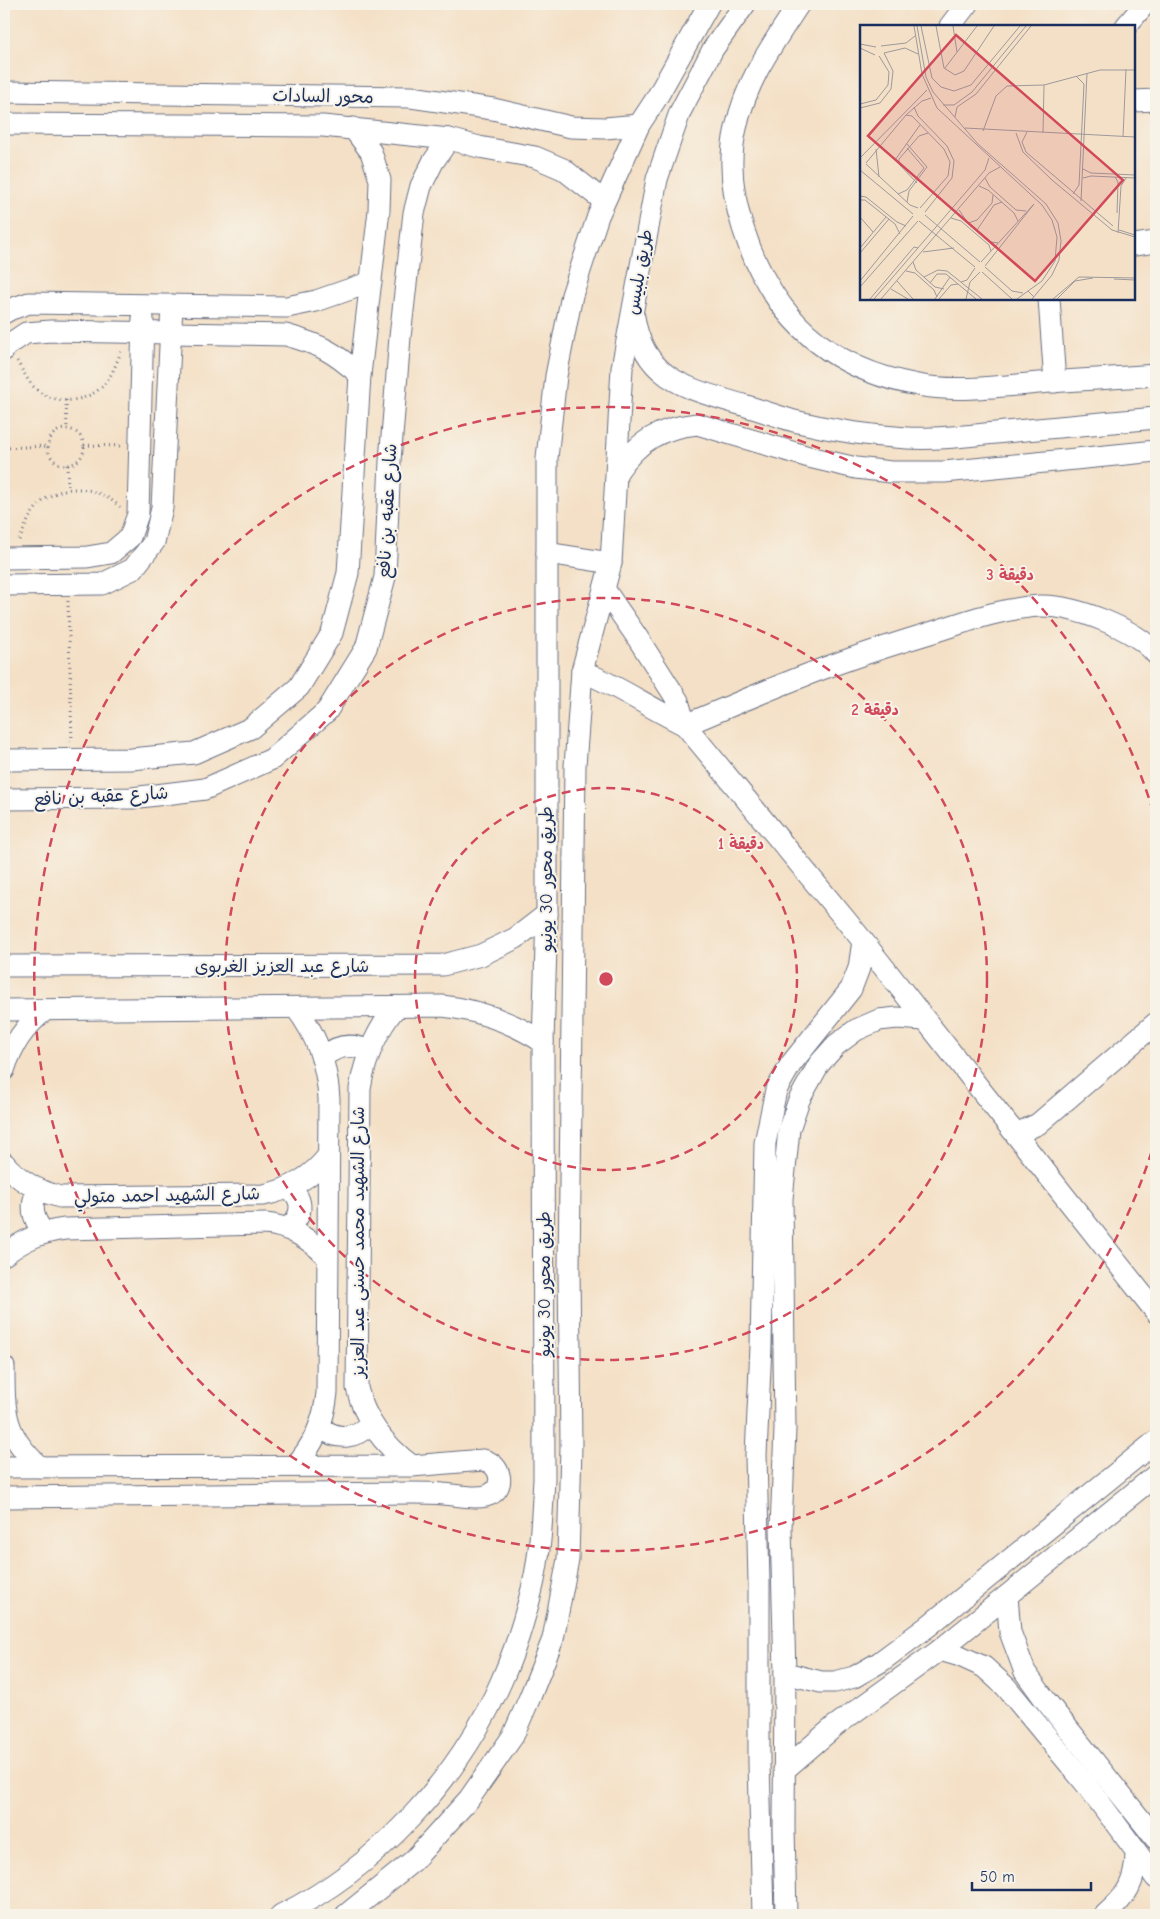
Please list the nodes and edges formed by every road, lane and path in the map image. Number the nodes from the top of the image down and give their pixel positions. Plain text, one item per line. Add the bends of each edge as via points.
1 (709, 4) edge
2 (745, 4) edge
3 (799, 4) edge
4 (968, 4) edge
5 (1145, 4) edge
6 (951, 25) edge
7 (1127, 25) edge
8 (4, 92) edge
9 (325, 96) junction
10 (656, 99) junction
11 (1156, 100) edge
12 (1135, 101) edge
13 (680, 112) junction
14 (4, 124) edge
15 (639, 125) junction
16 (323, 126) junction
17 (353, 128) junction
18 (450, 139) junction
19 (604, 201) junction
20 (1156, 242) edge
21 (1135, 244) edge
22 (371, 282) junction
23 (1049, 300) edge
24 (143, 305) junction
25 (172, 305) junction
26 (632, 310) junction
27 (4, 313) edge
28 (136, 332) junction
29 (170, 333) junction
30 (6, 348) edge
31 (360, 375) junction
32 (1156, 375) edge
33 (1055, 382) junction
34 (66, 400) junction
35 (1156, 418) edge
36 (67, 429) junction
37 (84, 445) junction
38 (48, 446) junction
39 (140, 446) junction
40 (4, 448) edge
41 (1156, 451) edge
42 (67, 465) junction
43 (617, 472) junction
44 (68, 489) junction
45 (135, 523) junction
46 (547, 553) junction
47 (6, 558) edge
48 (611, 564) junction
49 (67, 584) junction
50 (4, 585) edge
51 (604, 589) junction
52 (1156, 654) edge
53 (582, 671) junction
54 (685, 725) junction
55 (4, 760) edge
56 (73, 760) junction
57 (4, 799) edge
58 (547, 914) junction
59 (863, 941) junction
60 (4, 966) edge
61 (396, 1007) junction
62 (296, 1008) junction
63 (4, 1010) edge
64 (44, 1011) junction
65 (925, 1020) junction
66 (1156, 1023) edge
67 (543, 1042) junction
68 (369, 1051) junction
69 (323, 1057) junction
70 (5, 1060) edge
71 (1016, 1134) junction
72 (328, 1156) junction
73 (4, 1163) edge
74 (288, 1188) junction
75 (38, 1190) junction
76 (287, 1228) junction
77 (44, 1232) junction
78 (4, 1255) edge
79 (327, 1256) junction
80 (1156, 1312) edge
81 (4, 1367) edge
82 (371, 1423) junction
83 (320, 1427) junction
84 (8, 1437) edge
85 (1156, 1441) edge
86 (295, 1466) junction
87 (412, 1466) junction
88 (4, 1467) edge
89 (40, 1467) junction
90 (1156, 1475) edge
91 (4, 1497) edge
92 (782, 1582) junction
93 (759, 1583) junction
94 (1007, 1596) junction
95 (940, 1650) junction
96 (785, 1673) junction
97 (784, 1770) junction
98 (1156, 1839) edge
99 (1136, 1852) junction
100 (1156, 1878) edge
101 (762, 1890) junction
102 (786, 1890) junction
103 (281, 1915) edge
104 (346, 1915) edge
105 (763, 1915) edge
106 (786, 1915) edge
107 (1105, 1915) edge

1 - 10 street
2 - 13 street, طريق بلبيس via 712,49
3 - 33 street via 758,67 746,92 736,130 732,168 736,207 764,281 786,313 814,340 846,362 882,378 921,386 973,388
4 - 6 street
5 - 7 street
8 - 9 street, محور السادات
9 - 15 street, محور السادات via 411,97 493,109 571,127
9 - 16 street
10 - 13 street
10 - 15 street
11 - 12 street
13 - 26 street, طريق بلبيس via 657,179
14 - 16 street, محور السادات
15 - 19 street
16 - 17 street, محور السادات
17 - 18 street, محور السادات
17 - 22 street, شارع عقبه بن نافع via 372,152 380,180
18 - 19 street, محور السادات via 535,157 563,169
18 - 57 street, شارع عقبه بن نافع via 421,186 414,213 390,461 385,577 366,648 327,710 272,759 205,789 132,798
19 - 46 street via 572,295 556,376 547,458
20 - 21 street
22 - 25 street via 316,301 287,307
22 - 31 street, شارع عقبه بن نافع
23 - 33 street
24 - 25 street
24 - 27 street via 29,303
24 - 28 street
25 - 29 street
26 - 35 street via 644,349 672,380 691,389 834,430 935,438
26 - 43 street, طريق بلبيس via 622,368
28 - 29 street
28 - 30 street via 26,333
28 - 34 path via 108,380 99,389 78,399
28 - 39 street
29 - 31 street via 286,335 314,343 339,356
29 - 49 street via 162,508 154,542 133,569 102,584
30 - 34 path via 31,383 47,395
31 - 56 street, شارع عقبه بن نافع via 348,573 332,633 299,687 251,728 194,753
32 - 33 street
34 - 36 path
36 - 37 path via 76,432
36 - 38 path via 54,434
37 - 39 path
37 - 42 path via 78,461
38 - 40 path
38 - 42 path via 51,458
39 - 45 street
41 - 43 street via 944,472 890,472 809,458 697,424 673,428 651,437 626,458
42 - 44 path
43 - 48 street, طريق بلبيس
44 - 45 path via 101,493
44 - 47 path via 42,502 32,513
45 - 47 street via 130,537 112,553 87,557
46 - 48 street
46 - 58 street, طريق محور 30 يونيو
48 - 51 street, طريق محور 30 يونيو
49 - 50 street
49 - 56 path
51 - 53 street, طريق محور 30 يونيو
51 - 54 street via 678,701
52 - 54 street via 1122,628 1084,613 1041,606 988,614 821,669
53 - 54 street via 607,681
53 - 104 street, طريق محور 30 يونيو via 574,766 569,1268 571,1446 568,1559 563,1590 553,1639 513,1736 469,1798 413,1861
54 - 59 street
55 - 56 street, شارع عقبه بن نافع
58 - 60 street, شارع عبد العزيز الغربوى via 516,938 498,947 443,965
58 - 67 street, طريق محور 30 يونيو
59 - 65 street
59 - 93 street via 859,968 851,988 791,1064 776,1090 765,1143 756,1455
61 - 62 street
61 - 67 street via 442,1006 473,1011 502,1020
61 - 68 street, شارع الشهيد محمد حسنى عبد العزيز
62 - 64 street
62 - 69 street, شارع الشهيد محمد حسنى عبد العزيز via 312,1031
63 - 64 street
64 - 70 street via 23,1031
65 - 71 street
65 - 92 street via 879,1020 856,1030 836,1045 819,1064 799,1100 789,1128 782,1199 785,1428
66 - 71 street via 1038,1124
67 - 103 street, طريق محور 30 يونيو via 544,1479 536,1566 519,1634 501,1683 477,1729 415,1814 336,1882
68 - 69 street via 345,1046
68 - 82 street, شارع الشهيد محمد حسنى عبد العزيز via 359,1102 357,1388
69 - 72 street, شارع الشهيد محمد حسنى عبد العزيز via 328,1085
71 - 80 street
72 - 74 street, شارع الشهيد احمد متولي via 310,1175
72 - 79 street, شارع الشهيد محمد حسنى عبد العزيز
73 - 75 street, شارع الشهيد احمد متولي via 16,1176
74 - 75 street, شارع الشهيد احمد متولي via 263,1195 82,1197
74 - 76 street via 301,1204 298,1218
75 - 77 street via 34,1196 33,1212
76 - 77 street, شارع الشهيد احمد متولي via 264,1224
76 - 79 street, شارع الشهيد احمد متولي via 309,1240
77 - 78 street, شارع الشهيد احمد متولي
79 - 83 street, شارع الشهيد محمد حسنى عبد العزيز via 327,1393
81 - 84 street
82 - 83 street via 350,1436 334,1435
82 - 87 street, شارع الشهيد محمد حسنى عبد العزيز via 390,1448
83 - 86 street, شارع الشهيد محمد حسنى عبد العزيز
84 - 89 street
85 - 96 street via 880,1662 854,1677 835,1682
86 - 87 street
86 - 89 street
87 - 91 street via 482,1460 497,1468 500,1479 491,1494 477,1496 412,1492
88 - 89 street
90 - 94 street
92 - 93 street
92 - 96 street
93 - 101 street
94 - 95 street
94 - 98 street via 1010,1632 1025,1672
95 - 97 street via 836,1726
95 - 99 street via 984,1667 1006,1687 1086,1784
96 - 97 street
97 - 102 street
99 - 100 street
99 - 107 street via 1136,1870 1131,1885 1118,1904
101 - 102 street
101 - 105 street
102 - 106 street

